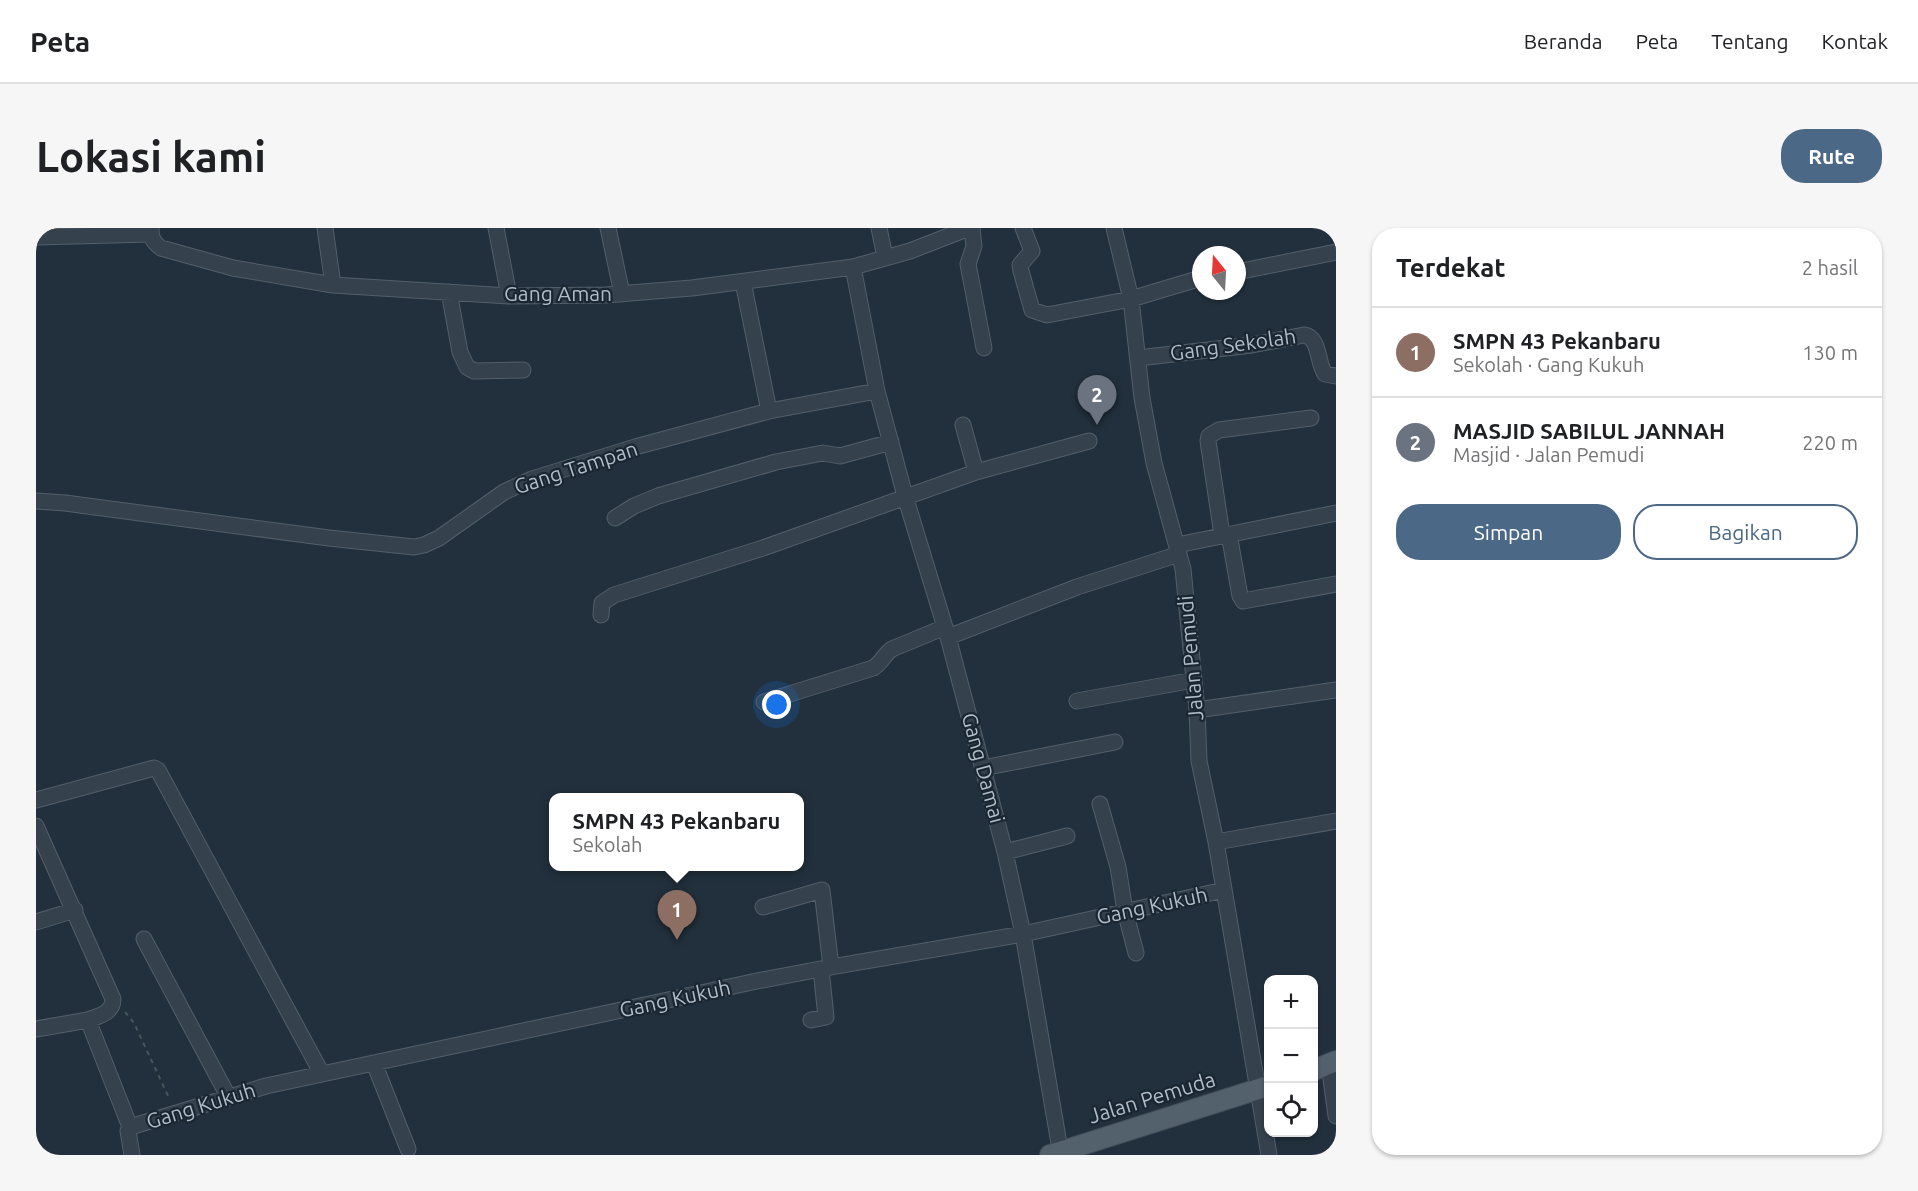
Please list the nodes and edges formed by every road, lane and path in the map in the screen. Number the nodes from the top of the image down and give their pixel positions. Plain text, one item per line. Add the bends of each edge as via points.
1 (325, 228) edge
2 (496, 228) edge
3 (608, 228) edge
4 (879, 228) edge
5 (971, 228) edge
6 (1023, 228) edge
7 (1114, 228) edge
8 (151, 231) edge
9 (36, 237) edge
10 (1336, 252) edge
11 (885, 257) junction
12 (853, 267) junction
13 (1246, 270) edge
14 (1192, 281) edge
15 (743, 282) junction
16 (333, 285) junction
17 (449, 292) junction
18 (622, 294) junction
19 (509, 296) junction
20 (1131, 299) junction
21 (984, 348) dead end
22 (1138, 358) junction
23 (523, 370) dead end
24 (1336, 376) edge
25 (877, 390) junction
26 (769, 411) junction
27 (1311, 418) dead end
28 (963, 425) dead end
29 (1089, 441) dead end
30 (891, 442) junction
31 (976, 472) junction
32 (905, 496) junction
33 (36, 501) edge
34 (1336, 513) edge
35 (615, 519) dead end
36 (1225, 535) junction
37 (362, 542) junction
38 (1178, 549) junction
39 (384, 554) dead end
40 (1336, 584) edge
41 (601, 615) dead end
42 (946, 632) junction
43 (1194, 680) junction
44 (1336, 690) edge
45 (1077, 701) dead end
46 (764, 702) dead end
47 (1197, 710) junction
48 (1115, 742) dead end
49 (983, 768) junction
50 (36, 800) edge
51 (1100, 804) dead end
52 (1336, 821) edge
53 (36, 826) edge
54 (1067, 836) dead end
55 (1216, 842) junction
56 (1005, 852) junction
57 (1224, 890) junction
58 (763, 908) dead end
59 (75, 910) junction
60 (1125, 911) junction
61 (36, 922) edge
62 (1023, 934) junction
63 (144, 939) dead end
64 (1136, 953) dead end
65 (826, 968) junction
66 (112, 1007) junction
67 (88, 1020) junction
68 (811, 1020) dead end
69 (36, 1029) edge
70 (375, 1063) junction
71 (1326, 1065) edge
72 (322, 1074) junction
73 (1263, 1088) edge
74 (228, 1096) junction
75 (175, 1113) junction
76 (1336, 1116) edge
77 (130, 1127) junction
78 (408, 1149) dead end
79 (1057, 1154) edge
80 (132, 1155) edge
81 (1269, 1155) edge

1 - 16 street
2 - 19 street
3 - 18 street
4 - 11 street
5 - 11 street, Gang Aman
5 - 21 street via 974,246 968,264
6 - 20 street via 1032,251 1020,265 1032,310 1047,315
7 - 20 street, Jalan Pemudi
8 - 9 street
8 - 16 street, Gang Aman via 154,243 161,248 233,268
10 - 13 street
11 - 12 street, Gang Aman
12 - 15 street, Gang Aman
12 - 25 street, Gang Damai
14 - 20 street
15 - 18 street, Gang Aman
15 - 26 street
16 - 17 street, Gang Aman
17 - 19 street, Gang Aman
17 - 23 street via 460,352 467,367 474,371
18 - 19 street, Gang Aman
20 - 22 street, Jalan Pemudi
22 - 24 street, Gang Sekolah via 1304,335 1314,341 1325,375
22 - 38 street, Jalan Pemudi via 1154,463
25 - 26 street, Gang Tampan
25 - 30 street, Gang Damai
26 - 37 street, Gang Tampan via 532,479 504,492 424,545
27 - 36 street via 1219,430 1209,436
28 - 31 street
29 - 31 street
30 - 32 street, Gang Damai
30 - 35 street via 840,456 822,453 776,462 658,496
31 - 32 street
32 - 41 street via 763,548 614,595 602,603
32 - 42 street, Gang Damai
33 - 37 street, Gang Tampan
34 - 36 street
36 - 38 street
36 - 40 street via 1243,601
37 - 39 street via 366,552
38 - 42 street
38 - 43 street, Jalan Pemudi
42 - 46 street via 892,649 873,668
42 - 49 street, Gang Damai
43 - 45 street
43 - 47 street, Jalan Pemudi
44 - 47 street
47 - 55 street, Jalan Pemudi via 1199,761
48 - 49 street
49 - 56 street, Gang Damai
50 - 72 street via 158,770
51 - 60 street via 1118,867
52 - 55 street
53 - 59 street
54 - 56 street
55 - 57 street, Jalan Pemudi
56 - 62 street, Gang Damai
57 - 60 street, Gang Kukuh
57 - 73 street, Jalan Pemudi
58 - 65 street via 822,890
59 - 61 street
59 - 66 street via 113,999
60 - 62 street, Gang Kukuh
60 - 64 street
62 - 65 street, Gang Kukuh
62 - 79 street, Gang Damai
63 - 74 street
65 - 68 street via 826,1017
65 - 70 street, Gang Kukuh
66 - 67 street
66 - 75 path via 121,1008 134,1023
67 - 69 street
67 - 77 street
70 - 72 street, Gang Kukuh
70 - 78 street
71 - 76 street
72 - 74 street, Gang Kukuh
73 - 79 main road, Jalan Pemuda
73 - 81 street, Jalan Pemudi
74 - 75 street, Gang Kukuh
75 - 77 street, Gang Kukuh
77 - 80 street

